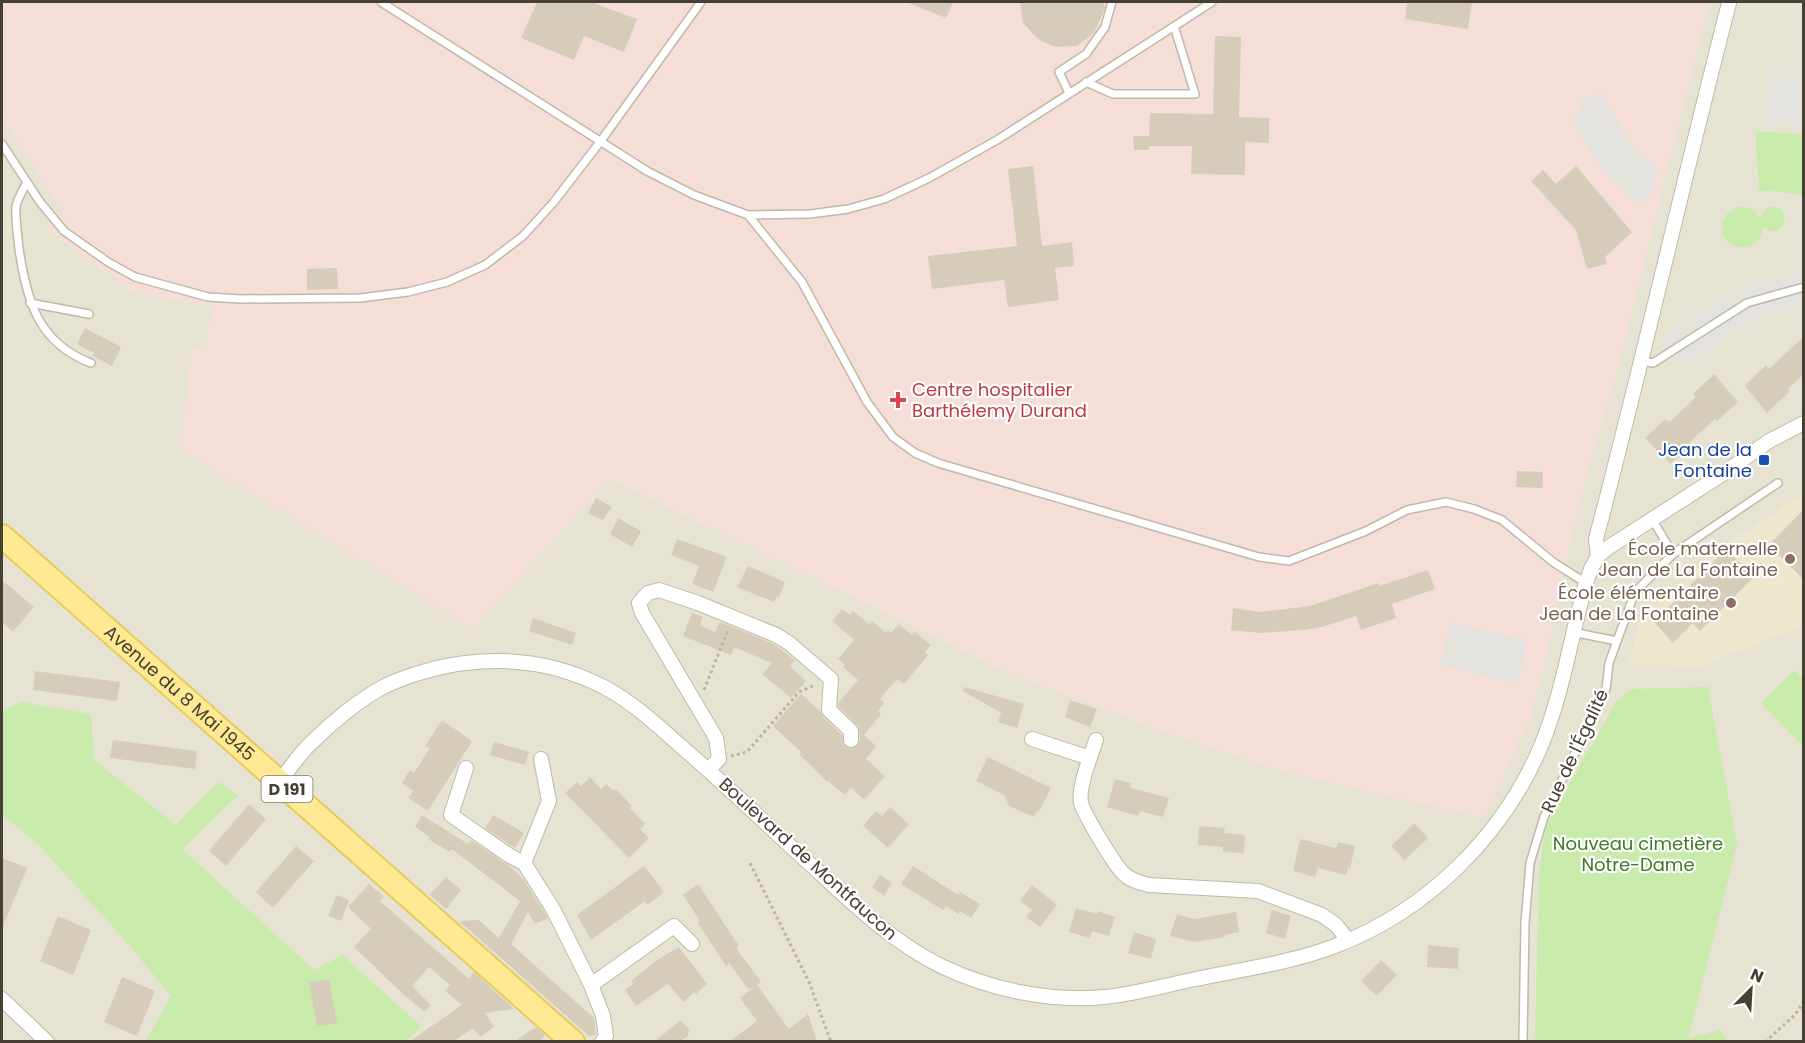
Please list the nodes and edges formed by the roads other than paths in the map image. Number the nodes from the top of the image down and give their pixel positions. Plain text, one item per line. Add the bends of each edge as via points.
1 (381, 2) edge
2 (701, 2) edge
3 (1112, 2) edge
4 (1212, 2) edge
5 (1729, 3) dead end
6 (1174, 26) junction
7 (1086, 81) junction
8 (1069, 93) junction
9 (600, 142) junction
10 (2, 144) edge
11 (27, 182) junction
12 (748, 215) junction
13 (1803, 287) edge
14 (30, 303) junction
15 (89, 314) dead end
16 (1642, 361) junction
17 (91, 363) dead end
18 (1803, 423) edge
19 (1778, 483) dead end
20 (1652, 518) junction
21 (2, 536) edge
22 (1673, 554) junction
23 (1598, 556) junction
24 (1586, 583) junction
25 (1572, 632) junction
26 (1617, 641) junction
27 (1032, 739) dead end
28 (851, 740) dead end
29 (1096, 740) dead end
30 (1090, 758) junction
31 (541, 759) dead end
32 (466, 768) dead end
33 (708, 770) junction
34 (279, 782) junction
35 (524, 863) junction
36 (1347, 940) junction
37 (692, 944) dead end
38 (591, 985) junction
39 (2, 999) edge
40 (47, 1041) edge
41 (573, 1041) edge
42 (602, 1041) edge
43 (1523, 1041) edge

1 - 9 lane
2 - 9 lane
3 - 8 lane via 1105,27 1086,54 1059,72
4 - 6 lane
5 - 16 street
6 - 7 lane
6 - 7 lane via 1195,94 1113,94
7 - 8 lane
8 - 12 lane via 997,140 884,199 810,214
9 - 11 lane via 524,236 485,265 437,285 360,298 208,297 135,277 64,231
9 - 12 lane via 694,195
10 - 11 lane
11 - 14 lane via 16,207
12 - 24 lane via 802,282 867,402 893,436 915,453 1260,557 1289,561 1366,531 1407,510 1446,502 1502,520
13 - 16 lane via 1748,303 1653,363
14 - 15 lane
14 - 17 lane via 51,337 74,356
16 - 23 street via 1596,539
18 - 20 street
19 - 22 lane, Rue de l'Égalité
20 - 22 lane
20 - 23 street
21 - 34 main road, Avenue du 8 Mai 1945 / D 191
22 - 26 lane, Rue de l'Égalité via 1635,592
23 - 24 street, Boulevard de Montfaucon
24 - 25 street, Boulevard de Montfaucon
25 - 26 lane
25 - 36 street, Boulevard de Montfaucon via 1541,746 1498,823 1428,894 1390,921
26 - 43 lane, Rue de l'Égalité via 1606,689 1544,817 1530,863
27 - 30 street
28 - 33 street via 851,731 829,710 831,679 789,644 698,603 659,590 648,593 639,603 642,613 716,738 719,759
29 - 30 street
30 - 36 street via 1081,802 1123,874 1149,885 1258,891 1322,915
31 - 35 street via 549,801
32 - 35 street via 451,815
33 - 34 street, Boulevard de Montfaucon via 640,710 603,687 564,671 526,662 486,660 452,664 385,686 309,744
33 - 36 street, Boulevard de Montfaucon via 873,923 942,966 980,982 1024,993 1105,997 1296,957
34 - 41 main road, Avenue du 8 Mai 1945 / D 191
35 - 38 street via 553,909
37 - 38 street via 674,926
38 - 42 street via 603,1016 606,1036
39 - 40 street

